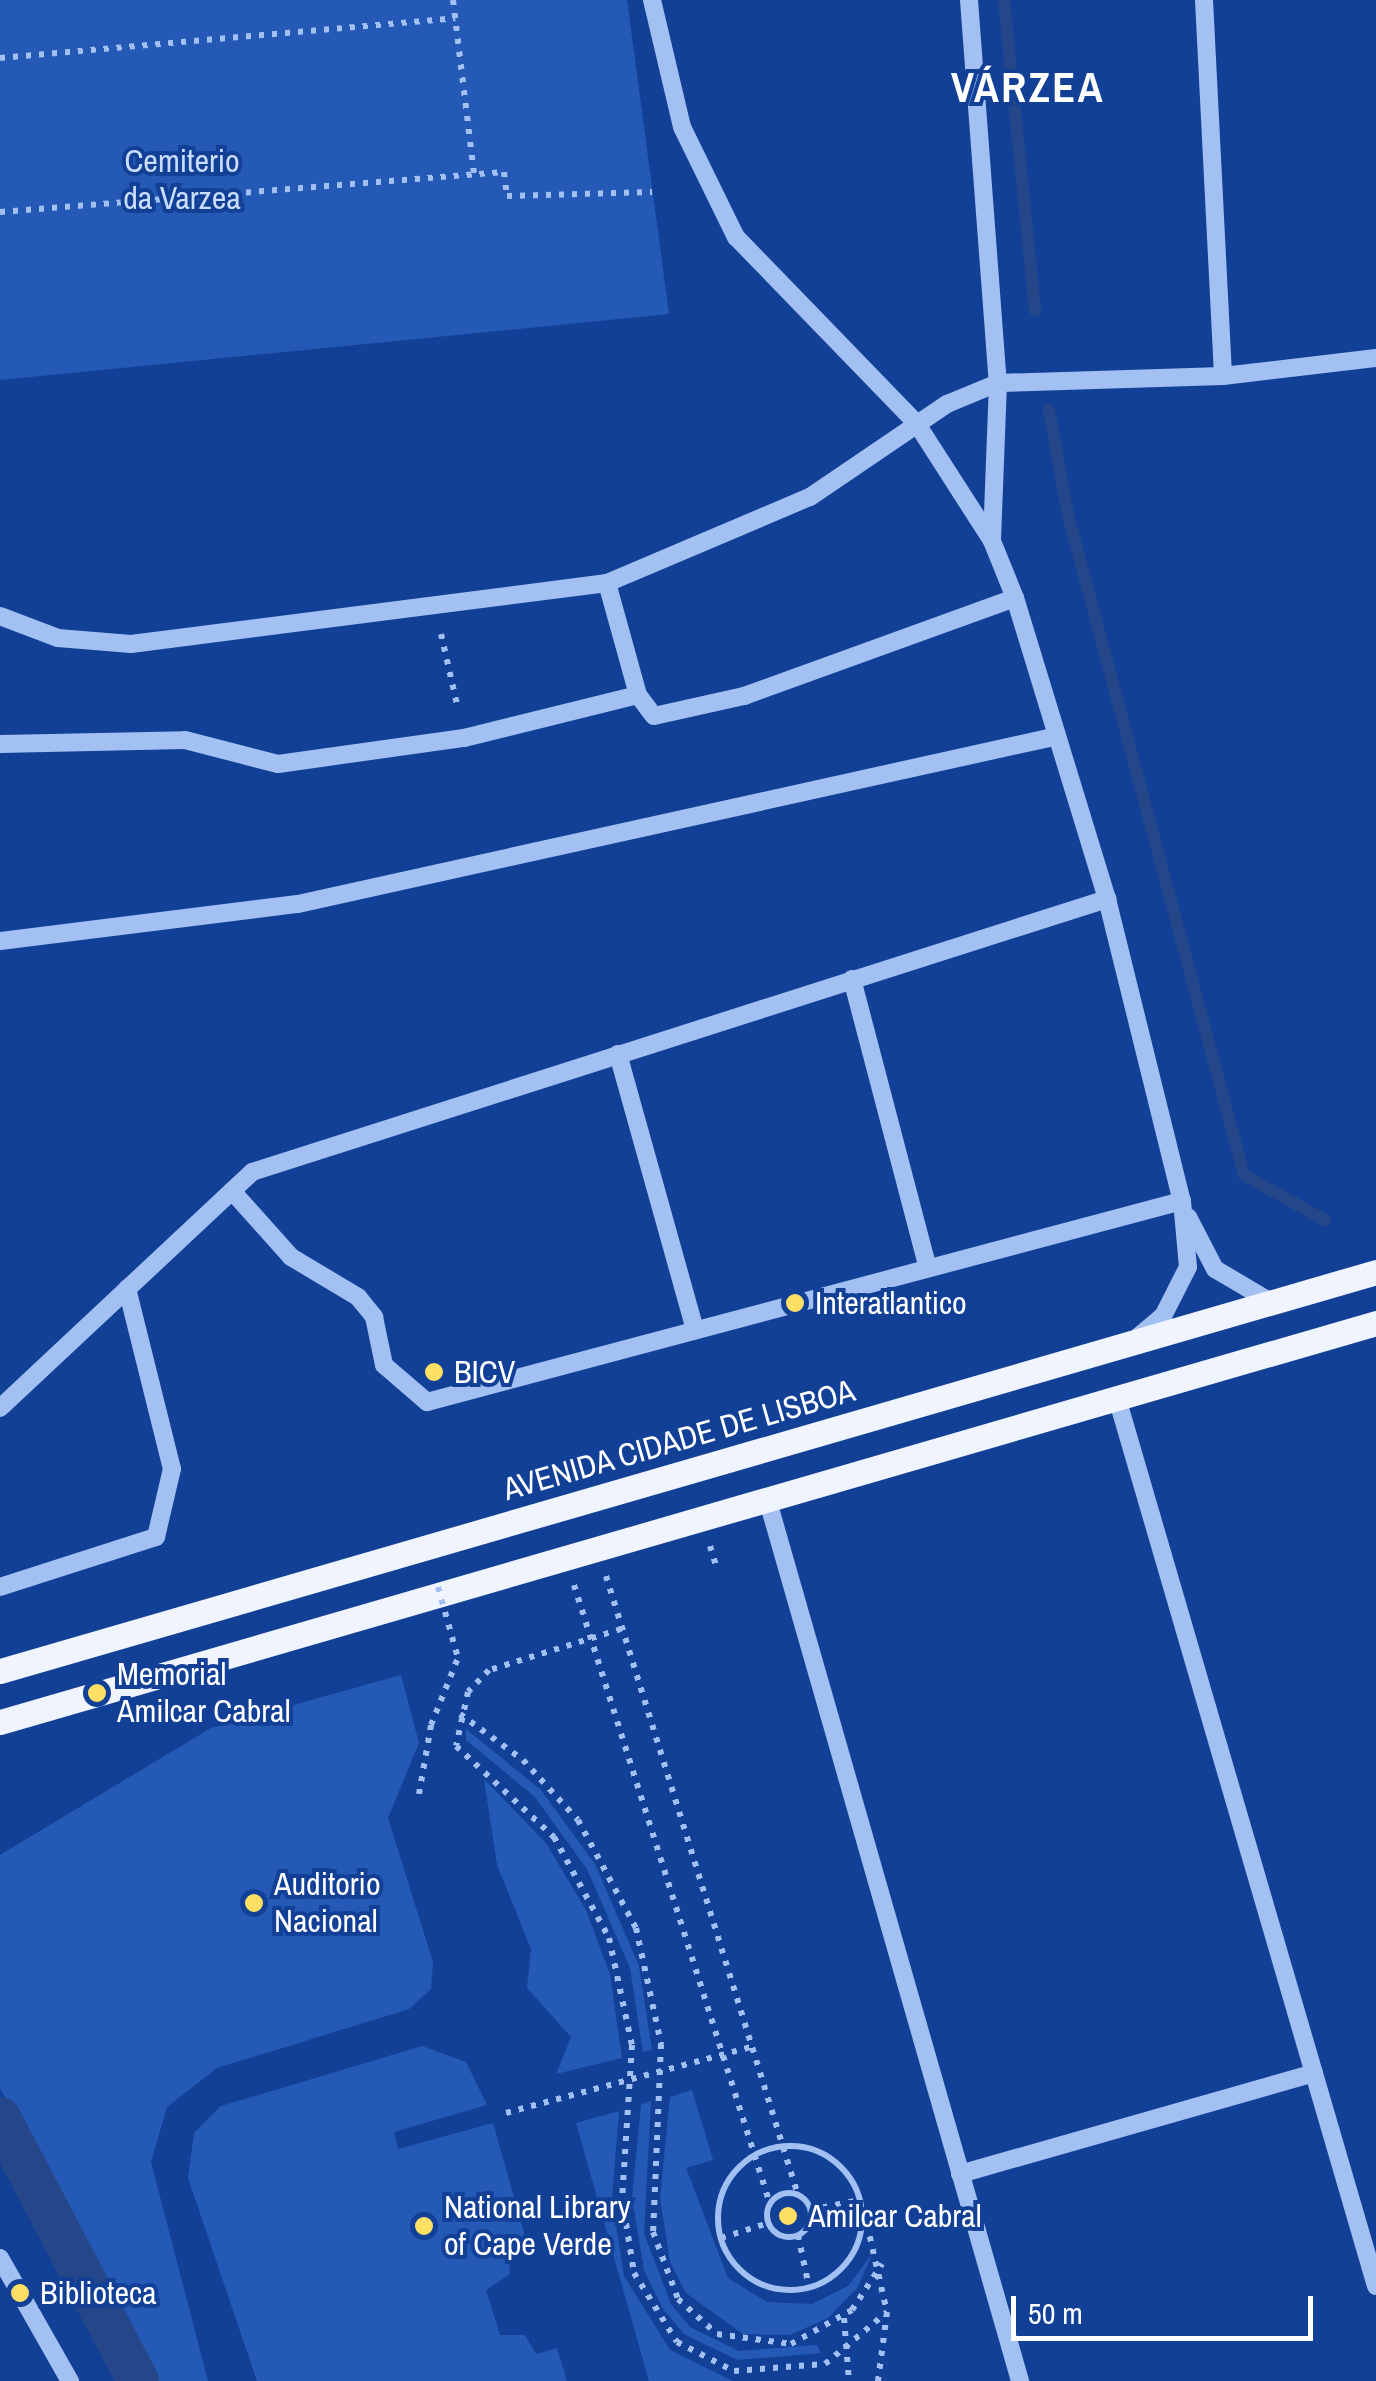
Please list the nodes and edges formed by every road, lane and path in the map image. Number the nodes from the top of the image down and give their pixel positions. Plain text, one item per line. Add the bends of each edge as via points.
1 (453, 0) edge
2 (652, 0) edge
3 (969, 0) edge
4 (1204, 0) edge
5 (455, 18) junction
6 (0, 58) edge
7 (474, 174) junction
8 (652, 192) dead end
9 (0, 212) edge
10 (1376, 358) edge
11 (1223, 376) junction
12 (998, 383) junction
13 (917, 424) junction
14 (992, 541) junction
15 (608, 583) junction
16 (1015, 598) junction
17 (435, 608) junction
18 (0, 616) edge
19 (638, 694) junction
20 (1052, 736) junction
21 (464, 738) junction
22 (0, 744) edge
23 (1107, 898) junction
24 (0, 940) edge
25 (852, 980) junction
26 (618, 1054) junction
27 (232, 1190) junction
28 (1182, 1202) junction
29 (928, 1268) junction
30 (1376, 1272) edge
31 (127, 1289) junction
32 (1270, 1302) junction
33 (1376, 1323) edge
34 (696, 1330) junction
35 (1125, 1345) junction
36 (1117, 1398) junction
37 (0, 1408) edge
38 (767, 1498) junction
39 (598, 1548) junction
40 (565, 1558) junction
41 (0, 1587) edge
42 (438, 1587) dead end
43 (622, 1629) junction
44 (591, 1637) junction
45 (0, 1671) edge
46 (460, 1714) junction
47 (0, 1722) edge
48 (419, 1794) dead end
49 (754, 2046) junction
50 (723, 2055) junction
51 (661, 2072) junction
52 (1314, 2074) junction
53 (632, 2080) junction
54 (506, 2113) dead end
55 (786, 2146) junction
56 (755, 2155) junction
57 (960, 2174) junction
58 (798, 2195) junction
59 (859, 2197) junction
60 (770, 2204) junction
61 (810, 2210) junction
62 (768, 2223) junction
63 (798, 2236) junction
64 (720, 2238) junction
65 (0, 2258) edge
66 (882, 2264) junction
67 (1376, 2286) edge
68 (809, 2287) junction
69 (887, 2312) junction
70 (844, 2317) junction
71 (851, 2350) junction
72 (70, 2381) edge
73 (849, 2381) edge
74 (878, 2381) edge
75 (1020, 2381) edge

1 - 5 path
2 - 13 street via 682,127 736,237
3 - 12 street
4 - 11 street
5 - 6 path
5 - 7 path
7 - 8 path via 504,172 507,196
7 - 9 path
10 - 11 street
11 - 12 street
12 - 13 street
12 - 14 street
13 - 14 street
13 - 15 street via 810,498
14 - 16 street
15 - 17 street
15 - 19 street
16 - 19 street via 744,696 654,716
16 - 20 street
17 - 18 street via 130,644 58,638
17 - 21 path
19 - 21 street
20 - 23 street
20 - 24 street via 316,900
21 - 22 street via 278,764 185,740
23 - 25 street
23 - 28 street
25 - 26 street
25 - 29 street
26 - 27 street via 280,1160
26 - 34 street
27 - 31 street
27 - 34 street via 292,1257 358,1297 374,1317 384,1366 427,1402
28 - 29 street
28 - 32 street via 1215,1269
28 - 35 street via 1181,1286 1163,1316
29 - 34 street
30 - 32 main road, AVENIDA CIDADE DE LISBOA
31 - 37 street
31 - 41 street via 172,1469 156,1538
32 - 35 main road, AVENIDA CIDADE DE LISBOA
33 - 36 main road
35 - 45 main road, AVENIDA CIDADE DE LISBOA
36 - 38 main road
36 - 52 street
38 - 39 main road
38 - 57 street
39 - 40 main road
39 - 43 path
40 - 44 path
40 - 47 main road
42 - 48 path, bridge via 458,1658 431,1725
43 - 44 path
43 - 49 path
44 - 46 path via 489,1670
44 - 50 path
46 - 51 path via 547,1784 603,1859 647,1964
46 - 53 path via 456,1746 526,1804 595,1905 628,2005
49 - 50 path
49 - 55 path
50 - 51 path
50 - 56 path
51 - 53 path
51 - 70 path via 653,2232 678,2298 717,2334 766,2346 813,2337
52 - 57 street
52 - 67 street
53 - 54 path
53 - 71 path via 625,2236 654,2315 676,2342 734,2371 797,2373
55 - 56 path
55 - 58 path
55 - 59 path via 836,2162
56 - 60 path
56 - 64 path via 720,2197
57 - 75 street
58 - 60 path
58 - 61 path
59 - 61 path
59 - 66 path
59 - 68 path via 850,2257
60 - 62 path
61 - 63 path
62 - 63 path
62 - 64 path
63 - 68 path
64 - 68 path via 760,2284
65 - 72 street
66 - 69 path
66 - 70 path
69 - 71 path
69 - 74 path
70 - 71 path
71 - 73 path

